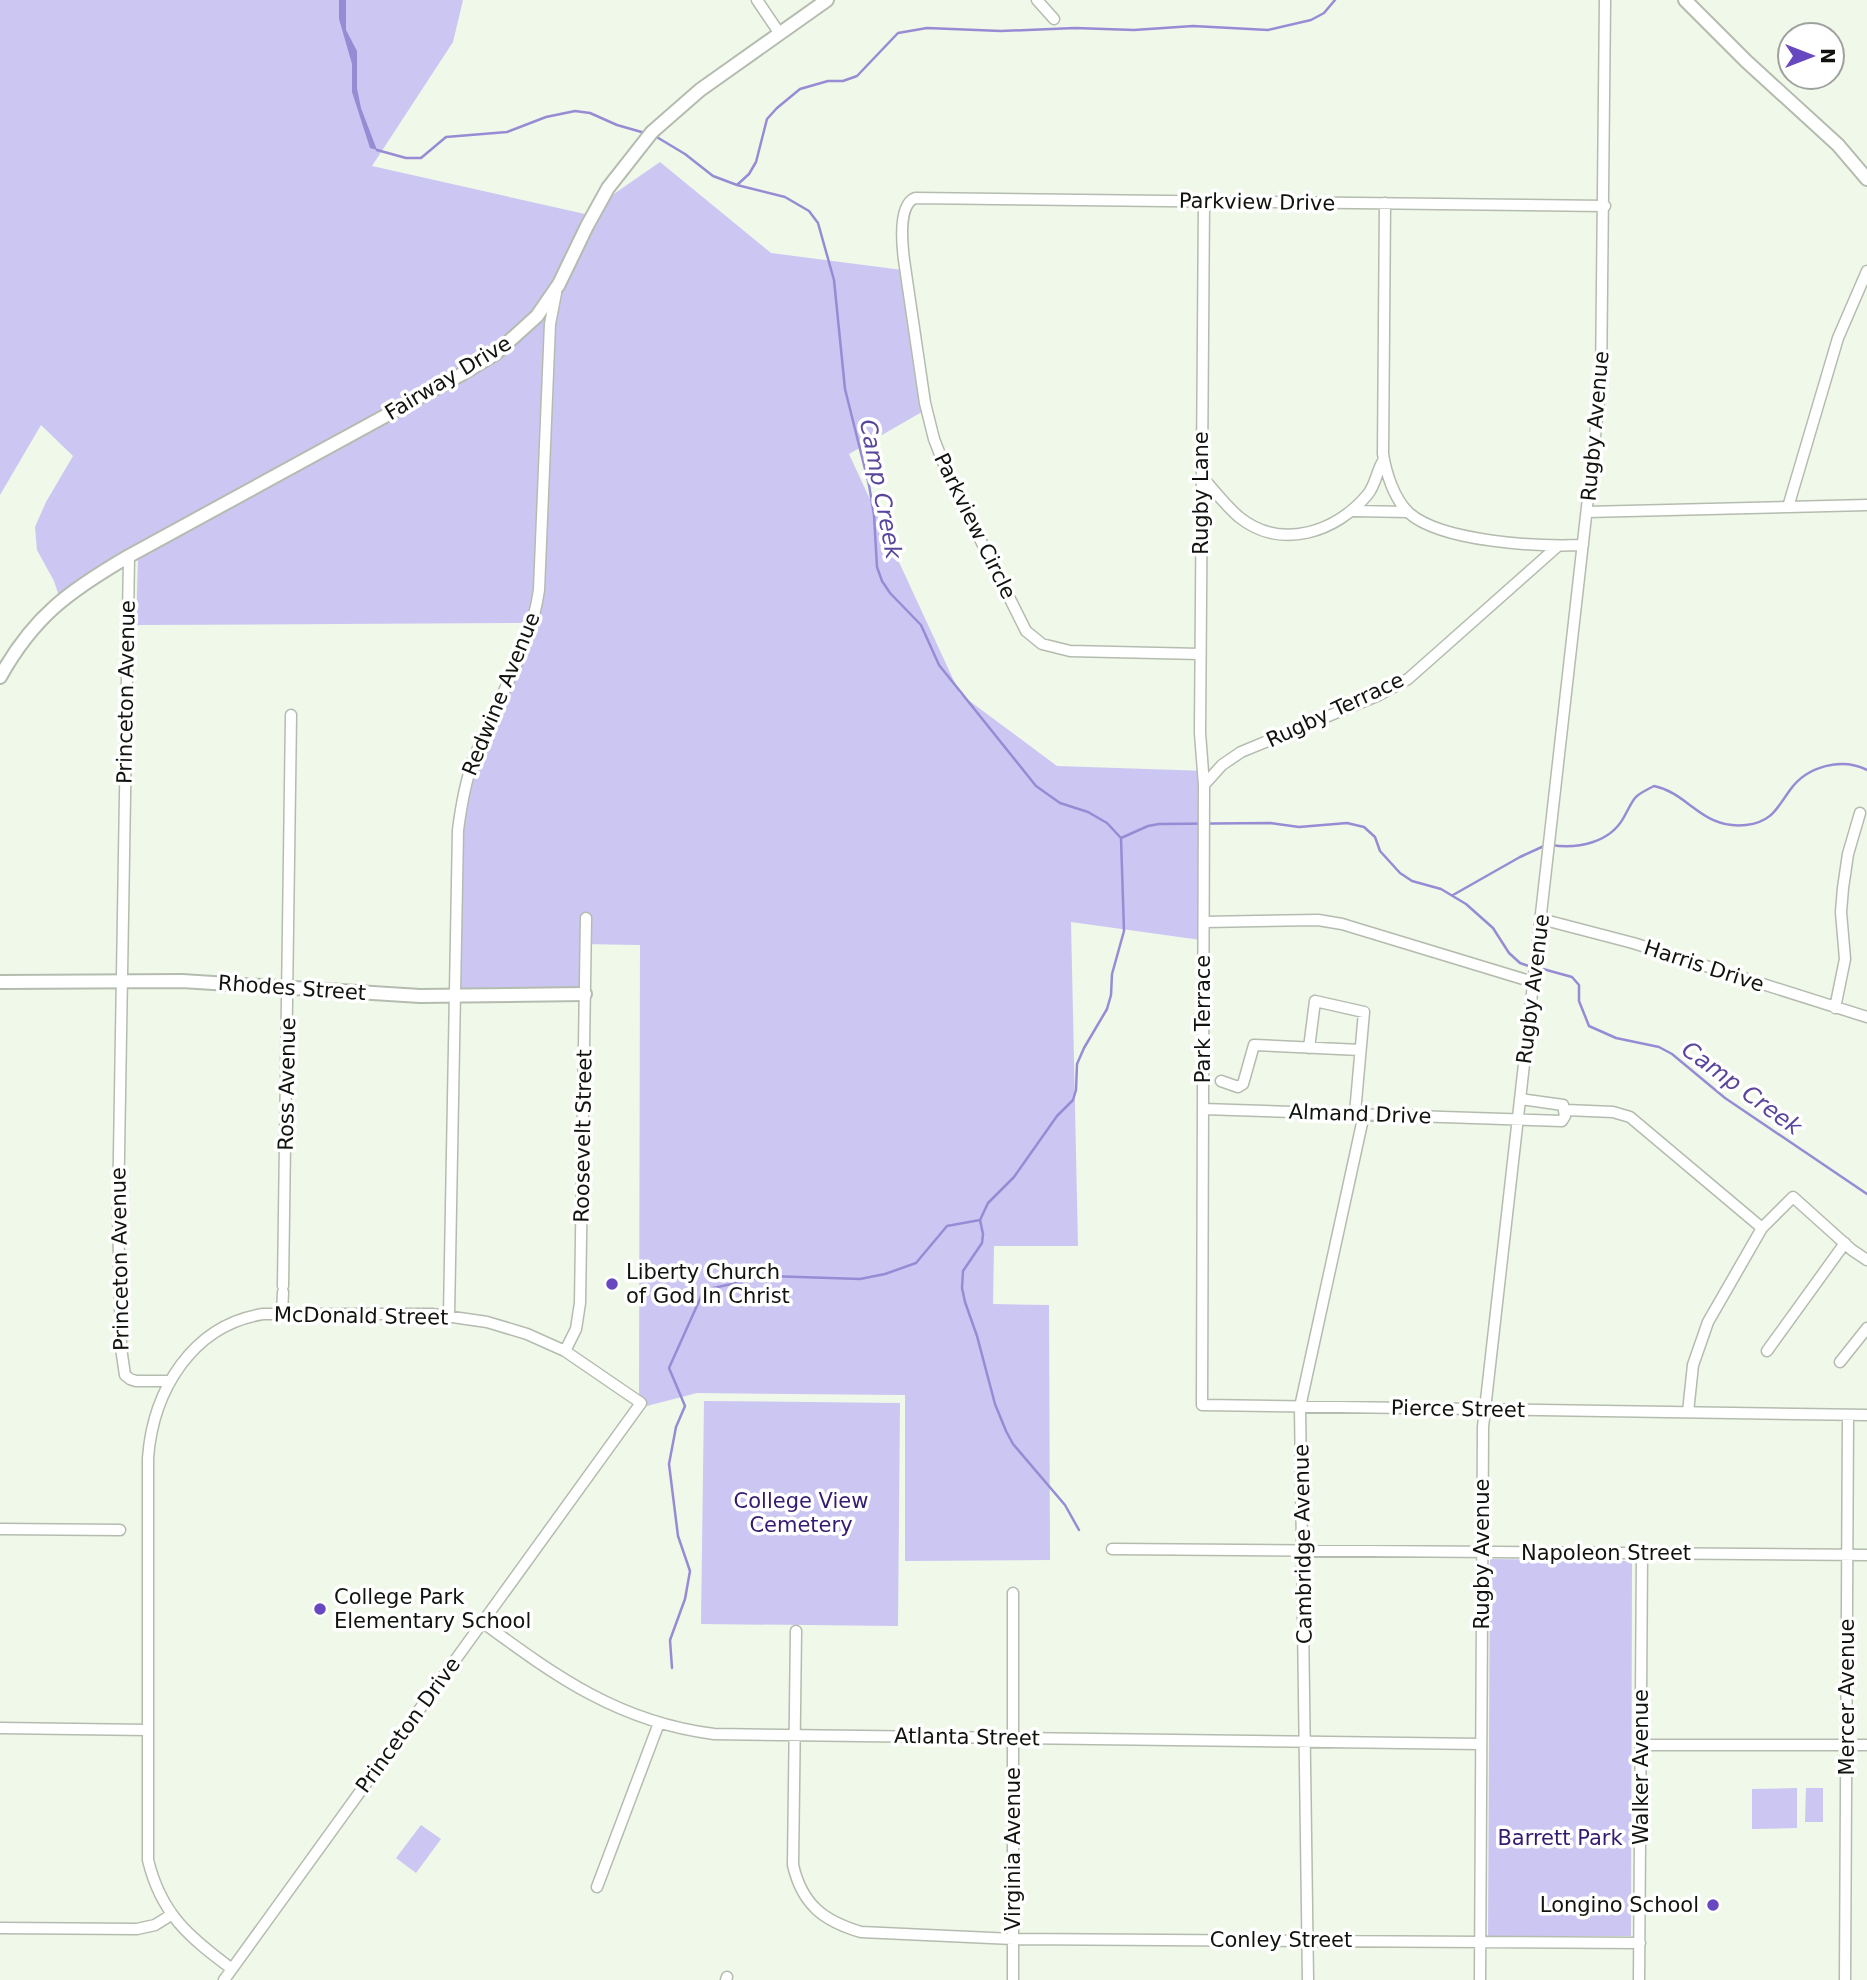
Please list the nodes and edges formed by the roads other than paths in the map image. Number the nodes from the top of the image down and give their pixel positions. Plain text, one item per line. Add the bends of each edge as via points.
1 (757, 0) edge
2 (828, 0) edge
3 (1037, 0) edge
4 (1605, 0) edge
5 (1685, 0) edge
6 (1054, 19) dead end
7 (780, 34) junction
8 (1867, 179) edge
9 (909, 200) joint
10 (1203, 201) junction
11 (1385, 203) junction
12 (1605, 206) junction
13 (1867, 271) edge
14 (559, 284) junction
15 (1384, 460) junction
16 (1202, 477) junction
17 (1867, 505) edge
18 (1788, 507) junction
19 (1353, 511) junction
20 (1408, 512) junction
21 (1587, 512) junction
22 (1583, 545) junction
23 (1558, 546) junction
24 (129, 556) junction
25 (1200, 653) junction
26 (0, 677) edge
27 (291, 715) dead end
28 (1204, 785) junction
29 (1860, 813) dead end
30 (586, 918) dead end
31 (1541, 919) junction
32 (1204, 922) junction
33 (0, 982) edge
34 (121, 982) junction
35 (1533, 982) junction
36 (288, 988) junction
37 (585, 994) junction
38 (454, 996) junction
39 (1835, 1008) junction
40 (1867, 1017) edge
41 (1309, 1048) junction
42 (1360, 1050) junction
43 (1221, 1081) dead end
44 (1520, 1099) junction
45 (1203, 1110) junction
46 (1566, 1110) junction
47 (1359, 1114) junction
48 (1518, 1118) junction
49 (1762, 1228) junction
50 (1845, 1243) junction
51 (1203, 1253) joint
52 (1867, 1260) edge
53 (282, 1314) junction
54 (449, 1315) junction
55 (1867, 1328) edge
56 (565, 1351) junction
57 (1767, 1351) dead end
58 (1840, 1362) dead end
59 (170, 1381) junction
60 (641, 1403) joint
61 (1300, 1407) junction
62 (1485, 1409) junction
63 (1688, 1412) junction
64 (1848, 1415) junction
65 (1867, 1415) edge
66 (0, 1529) edge
67 (120, 1530) dead end
68 (1112, 1549) dead end
69 (1303, 1551) junction
70 (1482, 1552) junction
71 (1642, 1554) junction
72 (1847, 1555) junction
73 (1867, 1555) edge
74 (1013, 1593) dead end
75 (482, 1622) junction
76 (796, 1630) dead end
77 (659, 1723) junction
78 (0, 1728) edge
79 (147, 1730) junction
80 (794, 1735) junction
81 (1013, 1738) junction
82 (1306, 1741) junction
83 (1481, 1744) junction
84 (1641, 1745) junction
85 (1847, 1745) junction
86 (1867, 1745) edge
87 (597, 1886) dead end
88 (171, 1915) junction
89 (0, 1928) edge
90 (1013, 1939) junction
91 (1308, 1941) junction
92 (1480, 1942) junction
93 (1640, 1943) junction
94 (232, 1969) junction
95 (224, 1980) edge
96 (1013, 1980) edge
97 (1308, 1980) edge
98 (1480, 1980) edge
99 (1639, 1980) edge
100 (1845, 1980) edge

1 - 7 street
2 - 7 street, Fairway Drive
3 - 6 street
4 - 12 street, Rugby Avenue
5 - 8 street via 1838,145
7 - 14 street, Fairway Drive via 681,105 652,132 608,188
9 - 10 street, Parkview Drive
9 - 25 street, Parkview Circle via 902,238 904,260 934,439 1026,631 1042,644 1070,651
10 - 11 street, Parkview Drive
10 - 16 street, Rugby Lane
11 - 12 street, Parkview Drive
11 - 15 street
12 - 21 street, Rugby Avenue via 1601,383
13 - 18 street via 1838,338
14 - 24 street, Fairway Drive via 531,323 495,354
14 - 38 street, Redwine Avenue via 550,324 539,590 530,634 479,745 466,785 457,856
15 - 19 street via 1370,491
15 - 20 street
16 - 19 street via 1239,516 1270,532 1308,533
16 - 25 street, Rugby Lane
17 - 18 street
18 - 21 street
19 - 20 street
20 - 23 street via 1456,536
21 - 22 street, Rugby Avenue
22 - 23 street
22 - 31 street, Rugby Avenue
23 - 28 street, Rugby Terrace via 1408,679 1241,752
24 - 26 street, Fairway Drive via 49,610
24 - 34 street, Princeton Avenue
25 - 28 street, Rugby Lane
27 - 36 street, Ross Avenue
28 - 32 street, Park Terrace
29 - 39 street via 1843,888 1845,959
30 - 37 street, Roosevelt Street
31 - 35 street, Rugby Avenue
31 - 39 street, Harris Drive via 1633,943
32 - 35 street via 1330,922
32 - 45 street, Park Terrace
33 - 34 street, Rhodes Street
34 - 36 street, Rhodes Street
34 - 59 street, Princeton Avenue via 118,1213 123,1367 125,1375 136,1381
35 - 44 street, Rugby Avenue
36 - 38 street, Rhodes Street
36 - 53 street, Ross Avenue
37 - 38 street, Rhodes Street
37 - 56 street, Roosevelt Street via 580,1303 576,1329
38 - 54 street, Redwine Avenue
39 - 40 street, Harris Drive
41 - 42 street
41 - 42 street, Cambridge Avenue via 1315,1001 1364,1012
41 - 43 street via 1254,1045 1243,1084 1238,1087
42 - 47 street, Cambridge Avenue
44 - 46 street via 1563,1105
44 - 48 street, Rugby Avenue
45 - 47 street, Almand Drive
45 - 51 street, Park Terrace
46 - 48 street, Almand Drive via 1562,1121
46 - 49 street via 1630,1117
47 - 48 street, Almand Drive
47 - 61 street, Cambridge Avenue
48 - 62 street, Rugby Avenue
49 - 50 street via 1793,1197
49 - 63 street via 1699,1342
50 - 52 street
50 - 57 street
51 - 61 street, Pierce Street via 1202,1405
53 - 54 street, McDonald Street
53 - 59 street, McDonald Street via 246,1317 217,1331 191,1352
54 - 56 street, McDonald Street via 507,1328
55 - 58 street
56 - 60 street, McDonald Street
59 - 79 street via 154,1417 148,1458
60 - 75 street, Princeton Drive
61 - 62 street, Pierce Street
61 - 69 street, Cambridge Avenue
62 - 63 street, Pierce Street
62 - 70 street, Rugby Avenue
63 - 64 street, Pierce Street
64 - 65 street, Pierce Street
64 - 72 street, Mercer Avenue
66 - 67 street
68 - 69 street, Napoleon Street
69 - 70 street, Napoleon Street
69 - 82 street, Cambridge Avenue
70 - 71 street, Napoleon Street
70 - 83 street, Rugby Avenue
71 - 72 street, Napoleon Street
71 - 84 street, Walker Avenue
72 - 73 street, Napoleon Street
72 - 85 street, Mercer Avenue
74 - 81 street, Virginia Avenue
75 - 77 street, Atlanta Street via 566,1682
75 - 94 street, Princeton Drive
76 - 80 street, Conley Street
77 - 80 street, Atlanta Street via 714,1734
77 - 87 street
78 - 79 street
79 - 88 street via 148,1860
80 - 81 street, Atlanta Street
80 - 90 street, Conley Street via 793,1865 802,1891 818,1912 861,1932
81 - 82 street, Atlanta Street
81 - 90 street, Virginia Avenue
82 - 83 street, Atlanta Street
82 - 91 street, Cambridge Avenue
83 - 92 street, Rugby Avenue
84 - 85 street
84 - 93 street, Walker Avenue
85 - 86 street
85 - 100 street, Mercer Avenue
88 - 89 street via 137,1929
88 - 94 street via 196,1942
90 - 91 street, Conley Street
90 - 96 street, Virginia Avenue
91 - 92 street, Conley Street
91 - 97 street, Cambridge Avenue
92 - 93 street, Conley Street
92 - 98 street, Rugby Avenue
93 - 99 street, Walker Avenue
94 - 95 street, Princeton Drive

